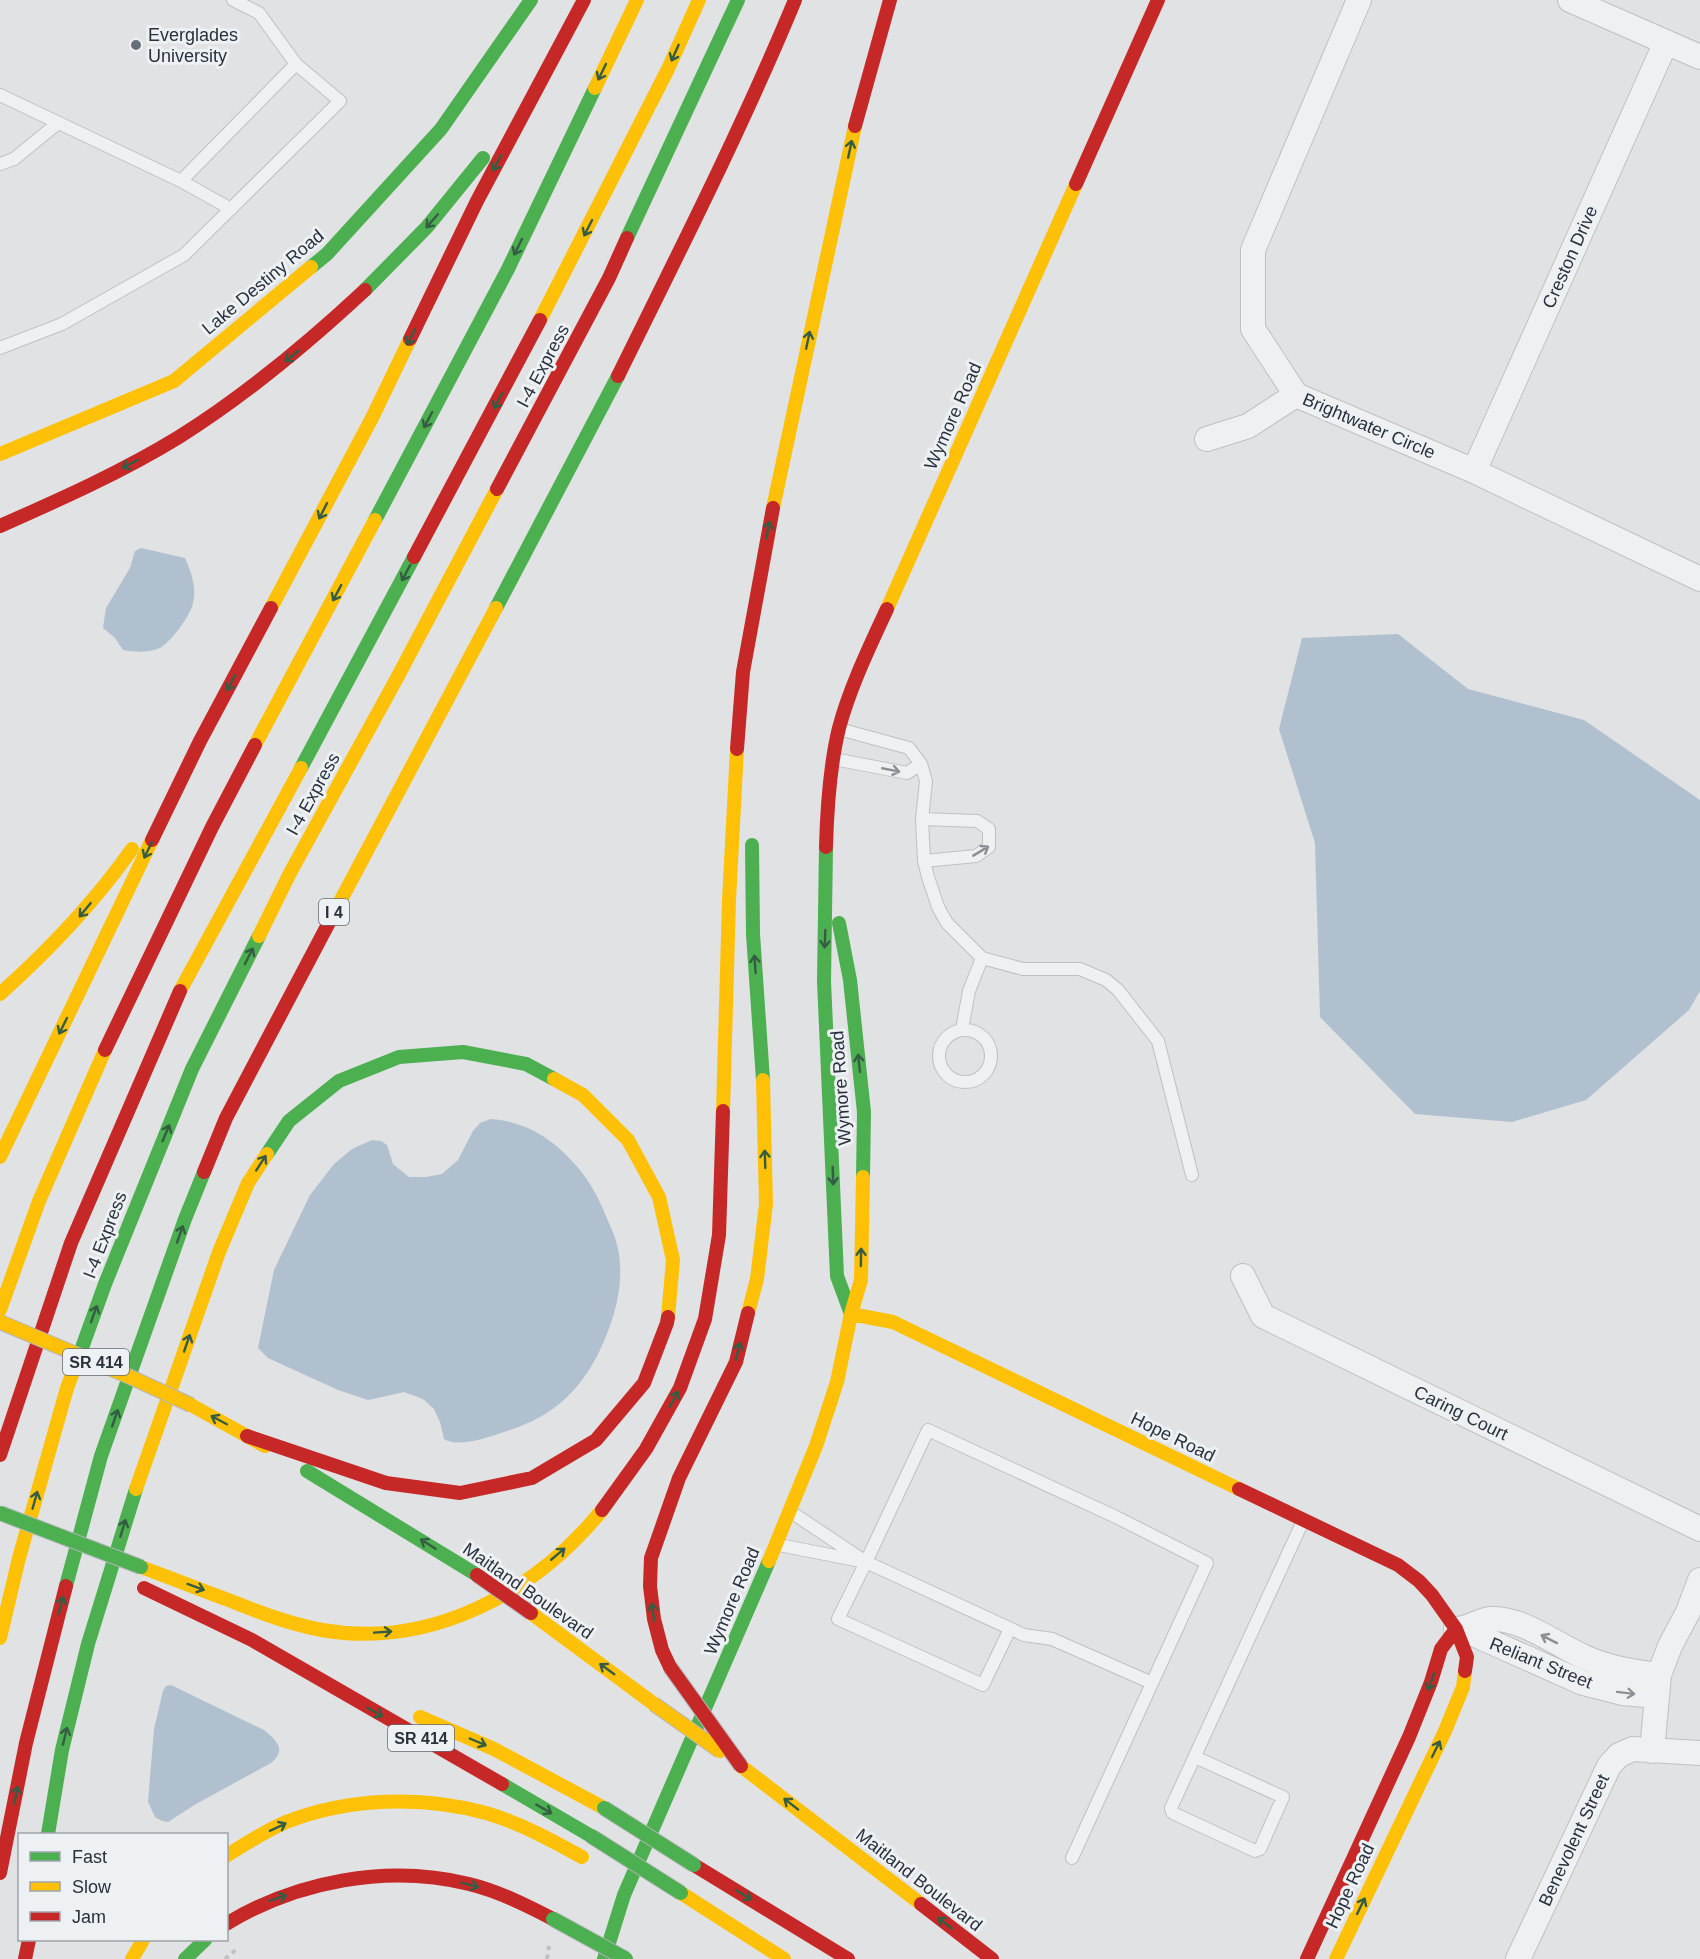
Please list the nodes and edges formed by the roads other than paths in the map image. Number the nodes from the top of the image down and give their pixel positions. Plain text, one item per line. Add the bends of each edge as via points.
1 (233, 0) edge
2 (531, 0) edge
3 (584, 0) edge
4 (637, 0) edge
5 (699, 0) edge
6 (738, 0) edge
7 (795, 0) edge
8 (890, 0) edge
9 (1158, 0) edge
10 (1359, 0) edge
11 (1570, 0) edge
12 (1666, 42) junction
13 (1700, 57) edge
14 (296, 64) junction
15 (0, 95) edge
16 (58, 123) junction
17 (0, 164) edge
18 (182, 181) junction
19 (231, 208) junction
20 (0, 348) edge
21 (1296, 395) junction
22 (1207, 439) dead end
23 (0, 454) edge
24 (1474, 471) junction
25 (0, 526) edge
26 (1700, 579) edge
27 (757, 588) junction
28 (839, 729) junction
29 (200, 741) junction
30 (750, 755) dead end
31 (833, 758) junction
32 (921, 765) junction
33 (922, 819) junction
34 (752, 826) dead end
35 (828, 860) junction
36 (924, 861) junction
37 (982, 958) junction
38 (0, 994) edge
39 (962, 1029) junction
40 (0, 1157) edge
41 (1192, 1175) dead end
42 (1243, 1276) dead end
43 (0, 1310) edge
44 (851, 1314) junction
45 (0, 1322) edge
46 (248, 1436) junction
47 (0, 1455) edge
48 (790, 1511) junction
49 (0, 1516) edge
50 (1304, 1520) junction
51 (1700, 1529) edge
52 (776, 1545) junction
53 (866, 1562) junction
54 (1700, 1580) edge
55 (1010, 1629) junction
56 (1459, 1629) junction
57 (0, 1638) edge
58 (252, 1640) junction
59 (1152, 1683) junction
60 (1658, 1686) junction
61 (388, 1702) dead end
62 (409, 1712) dead end
63 (1652, 1751) junction
64 (1700, 1753) edge
65 (1195, 1757) junction
66 (741, 1766) junction
67 (48, 1833) edge
68 (228, 1855) edge
69 (1072, 1858) dead end
70 (587, 1861) dead end
71 (0, 1873) edge
72 (612, 1876) dead end
73 (642, 1894) dead end
74 (624, 1895) junction
75 (228, 1923) edge
76 (29, 1941) edge
77 (142, 1941) edge
78 (204, 1941) edge
79 (585, 1954) dead end
80 (25, 1959) edge
81 (132, 1959) edge
82 (185, 1959) edge
83 (604, 1959) edge
84 (626, 1959) edge
85 (784, 1959) edge
86 (848, 1959) edge
87 (992, 1959) edge
88 (1307, 1959) edge
89 (1336, 1959) edge
90 (1518, 1959) edge

1 - 14 lane via 259,13
2 - 23 main road, Lake Destiny Road via 441,129 327,254 174,381
3 -> 25 main road via 508,122 452,198 307,345 246,392 149,454
3 -> 29 main road via 477,201 372,418
4 -> 43 main road via 508,270 212,827 125,1006 39,1201
5 -> 47 main road, I-4 Express via 570,265 184,981 71,1243
57 -> 6 main road, I-4 Express via 67,1388 192,1069 290,873 609,278
71 -> 7 main road, I 4 via 26,1743 101,1456 185,1219 226,1118 607,397 690,229
27 -> 8 main road via 854,131
9 - 28 main road, Wymore Road via 855,680
10 - 21 street, Brightwater Circle via 1253,250 1252,329
11 - 12 street
12 - 13 street
12 - 24 street, Creston Drive
14 - 18 lane
14 - 19 lane via 340,101
15 - 16 lane
16 - 17 lane via 14,159
16 - 18 lane
18 - 19 lane
19 - 20 lane via 184,255 62,324
21 - 22 street via 1248,426
21 - 24 street, Brightwater Circle
24 - 26 street, Brightwater Circle
27 - 30 main road
49 -> 27 main road, bridge via 279,1620 357,1634 409,1630 449,1620 490,1603 526,1580 583,1533 646,1449 680,1388 705,1319 719,1235 734,782 743,672
28 - 31 main road, Wymore Road
28 - 32 lane via 909,748
29 -> 38 main road via 109,880 76,921
29 -> 40 main road
31 -> 32 lane via 907,773
31 - 35 main road, Wymore Road via 827,808
32 - 33 lane via 926,782
33 - 36 lane
36 -> 33 lane via 976,856 990,847 989,829 977,821
66 -> 34 main road, bridge via 670,1667 654,1619 650,1586 651,1558 679,1478 736,1362 757,1279 766,1204
35 -> 44 main road, Wymore Road via 824,981 837,1276
44 -> 35 main road, Wymore Road via 861,1280 864,1112 850,980
36 - 37 lane via 947,923
37 - 39 lane via 969,991
37 - 41 lane via 1023,969 1080,969 1118,990 1158,1041
39 - 39 lane via 944,1039 939,1059 949,1077 969,1082 986,1072 992,1053 982,1035
42 - 51 street, Caring Court via 1263,1316
44 - 48 main road, Wymore Road via 837,1382
44 - 50 main road, Hope Road via 893,1322
46 -> 45 main road, Maitland Boulevard / SR 414, bridge via 118,1371
66 -> 46 main road, Maitland Boulevard / SR 414, bridge via 477,1575
67 -> 46 main road via 62,1750 88,1644 133,1497 219,1252 248,1183 289,1121 339,1081 399,1057 463,1052 526,1064 583,1095 628,1140 659,1197 673,1260 667,1323 644,1383 596,1440 532,1478 460,1493 386,1483
48 - 52 main road, Wymore Road
48 - 53 lane
49 - 58 main road, SR 414
50 - 56 main road, Hope Road via 1398,1565 1419,1581
50 - 65 lane
52 - 53 lane
52 - 74 main road, Wymore Road
53 - 55 lane
53 - 55 lane via 838,1619 983,1685
53 - 59 lane via 928,1430 1207,1563
54 - 60 street via 1670,1646
55 - 59 lane via 1052,1639
56 - 60 street, Reliant Street via 1583,1683 1622,1693
56 -> 88 main road, Hope Road via 1441,1649 1409,1737
89 -> 56 main road, Hope Road via 1463,1687 1467,1657
58 - 61 main road
58 -> 85 main road, SR 414, bridge via 591,1836
59 - 69 lane
60 - 63 street
62 -> 86 main road, bridge via 494,1749 604,1808
63 - 64 street, Benevolent Street
63 - 90 street, Benevolent Street via 1633,1749 1619,1755 1609,1766
65 - 65 lane via 1172,1812 1255,1851 1260,1849 1283,1797
87 -> 66 main road, Maitland Boulevard / SR 414
68 -> 70 main road via 294,1820 348,1805 384,1802 465,1808 511,1821
72 - 73 main road
74 - 79 main road, Wymore Road
74 - 83 main road, Wymore Road
75 -> 84 main road, bridge via 265,1902 352,1880 443,1879 498,1893
76 - 80 main road
77 - 81 main road
78 - 82 main road

